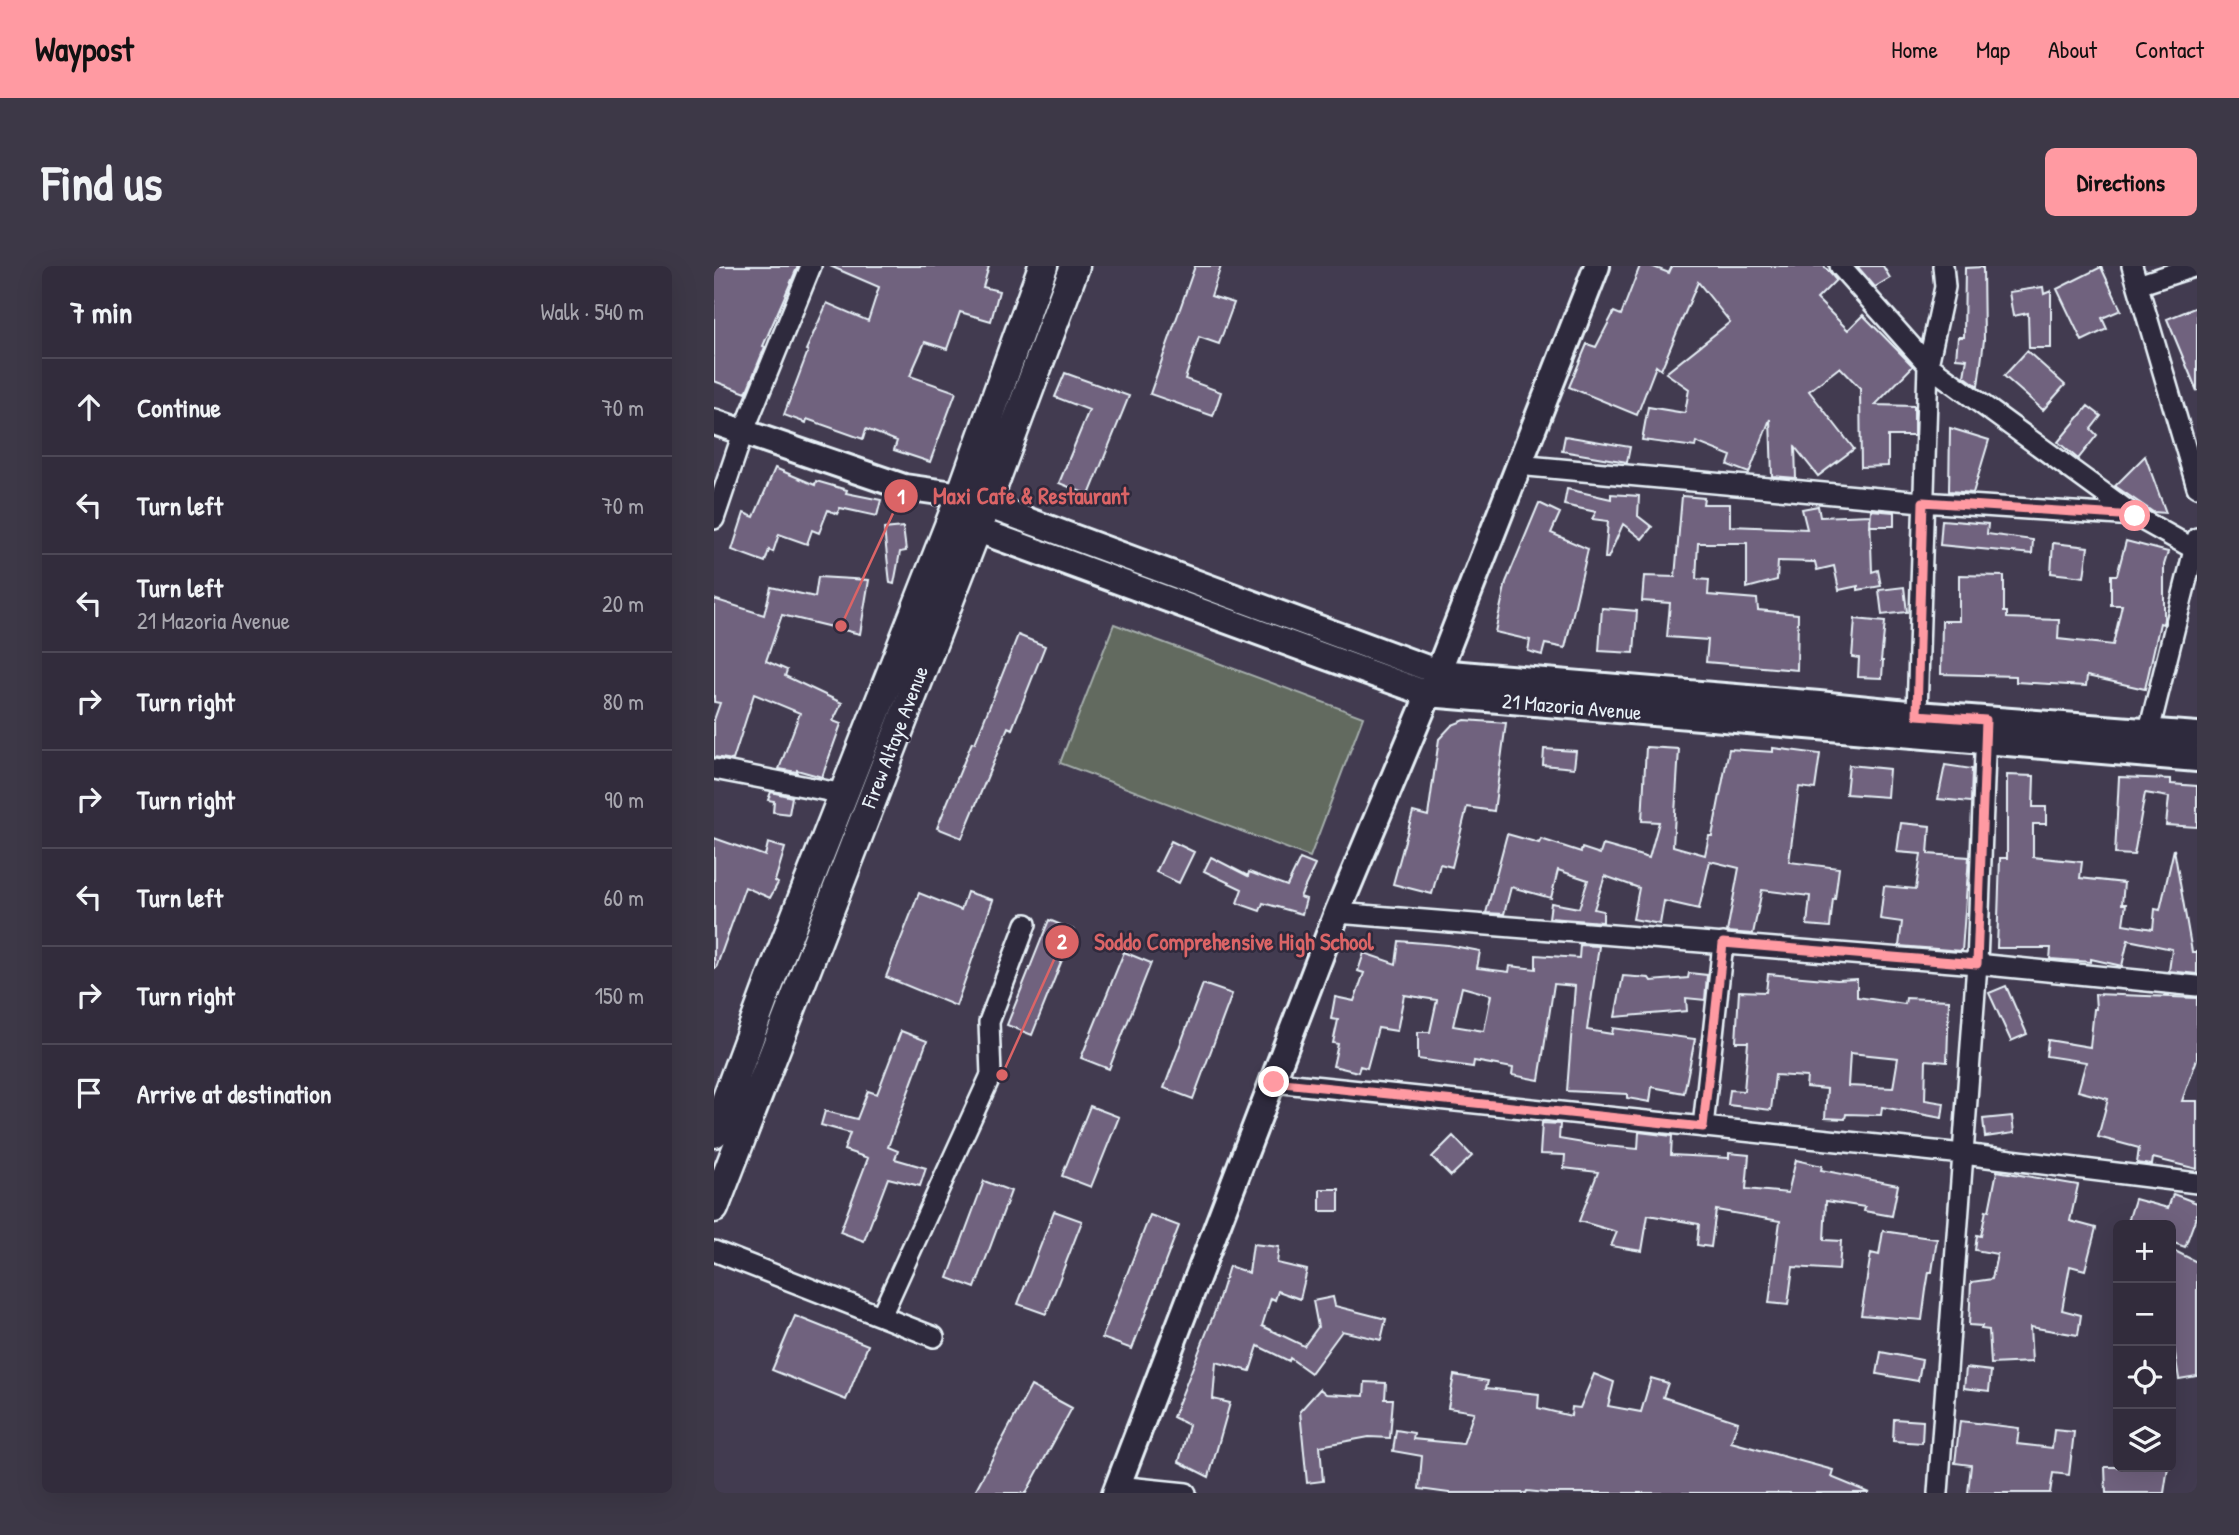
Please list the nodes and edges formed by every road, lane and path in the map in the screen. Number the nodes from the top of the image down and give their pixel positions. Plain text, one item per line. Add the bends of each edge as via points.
1 (811, 266) edge
2 (1043, 266) edge
3 (1075, 266) edge
4 (1597, 266) edge
5 (1840, 266) edge
6 (1943, 266) edge
7 (2132, 266) edge
8 (2196, 266) edge
9 (2138, 285) junction
10 (1928, 365) junction
11 (714, 422) edge
12 (743, 433) junction
13 (1517, 465) junction
14 (2197, 487) edge
15 (1923, 502) junction
16 (969, 511) junction
17 (2135, 516) junction
18 (714, 520) edge
19 (2195, 543) edge
20 (1433, 683) junction
21 (1917, 715) junction
22 (1986, 731) junction
23 (2149, 731) junction
24 (2197, 735) edge
25 (2197, 759) edge
26 (714, 769) edge
27 (857, 799) junction
28 (1337, 913) junction
29 (1026, 924) dead end
30 (1723, 943) junction
31 (1977, 964) junction
32 (2197, 986) edge
33 (1274, 1082) junction
34 (1703, 1127) junction
35 (714, 1133) edge
36 (1963, 1154) junction
37 (2197, 1183) edge
38 (714, 1208) edge
39 (714, 1251) edge
40 (881, 1316) junction
41 (934, 1337) dead end
42 (1116, 1489) edge
43 (1186, 1493) edge
44 (1938, 1493) edge

1 - 12 street
2 - 16 highway, Firew Altaye Avenue
3 - 16 highway, Firew Altaye Avenue
4 - 13 main road
5 - 10 street
6 - 10 street via 1945,287
7 - 9 street
8 - 9 street
9 - 14 street
10 - 15 street
10 - 17 street
11 - 12 main road, 21 Mazoria Avenue
12 - 16 main road, 21 Mazoria Avenue
12 - 18 street
13 - 15 street
13 - 20 main road
15 - 17 street
15 - 21 street
16 - 20 main road, 21 Mazoria Avenue
16 - 27 highway, Firew Altaye Avenue
17 - 19 street
19 - 23 street
20 - 21 main road, 21 Mazoria Avenue via 1819,704
20 - 22 main road, 21 Mazoria Avenue
20 - 28 main road
21 - 22 main road, 21 Mazoria Avenue
22 - 23 main road, 21 Mazoria Avenue
22 - 25 main road, 21 Mazoria Avenue
22 - 31 street
23 - 24 main road, 21 Mazoria Avenue
26 - 27 street
27 - 35 highway, Firew Altaye Avenue via 772,976
27 - 38 highway, Firew Altaye Avenue
28 - 30 street
28 - 33 main road
29 - 40 street via 989,1022 991,1076
30 - 31 street
30 - 34 street
31 - 32 street
31 - 36 street
33 - 34 street
33 - 42 main road
34 - 36 street
36 - 37 street
36 - 44 street
39 - 40 street
40 - 41 street
42 - 43 street

